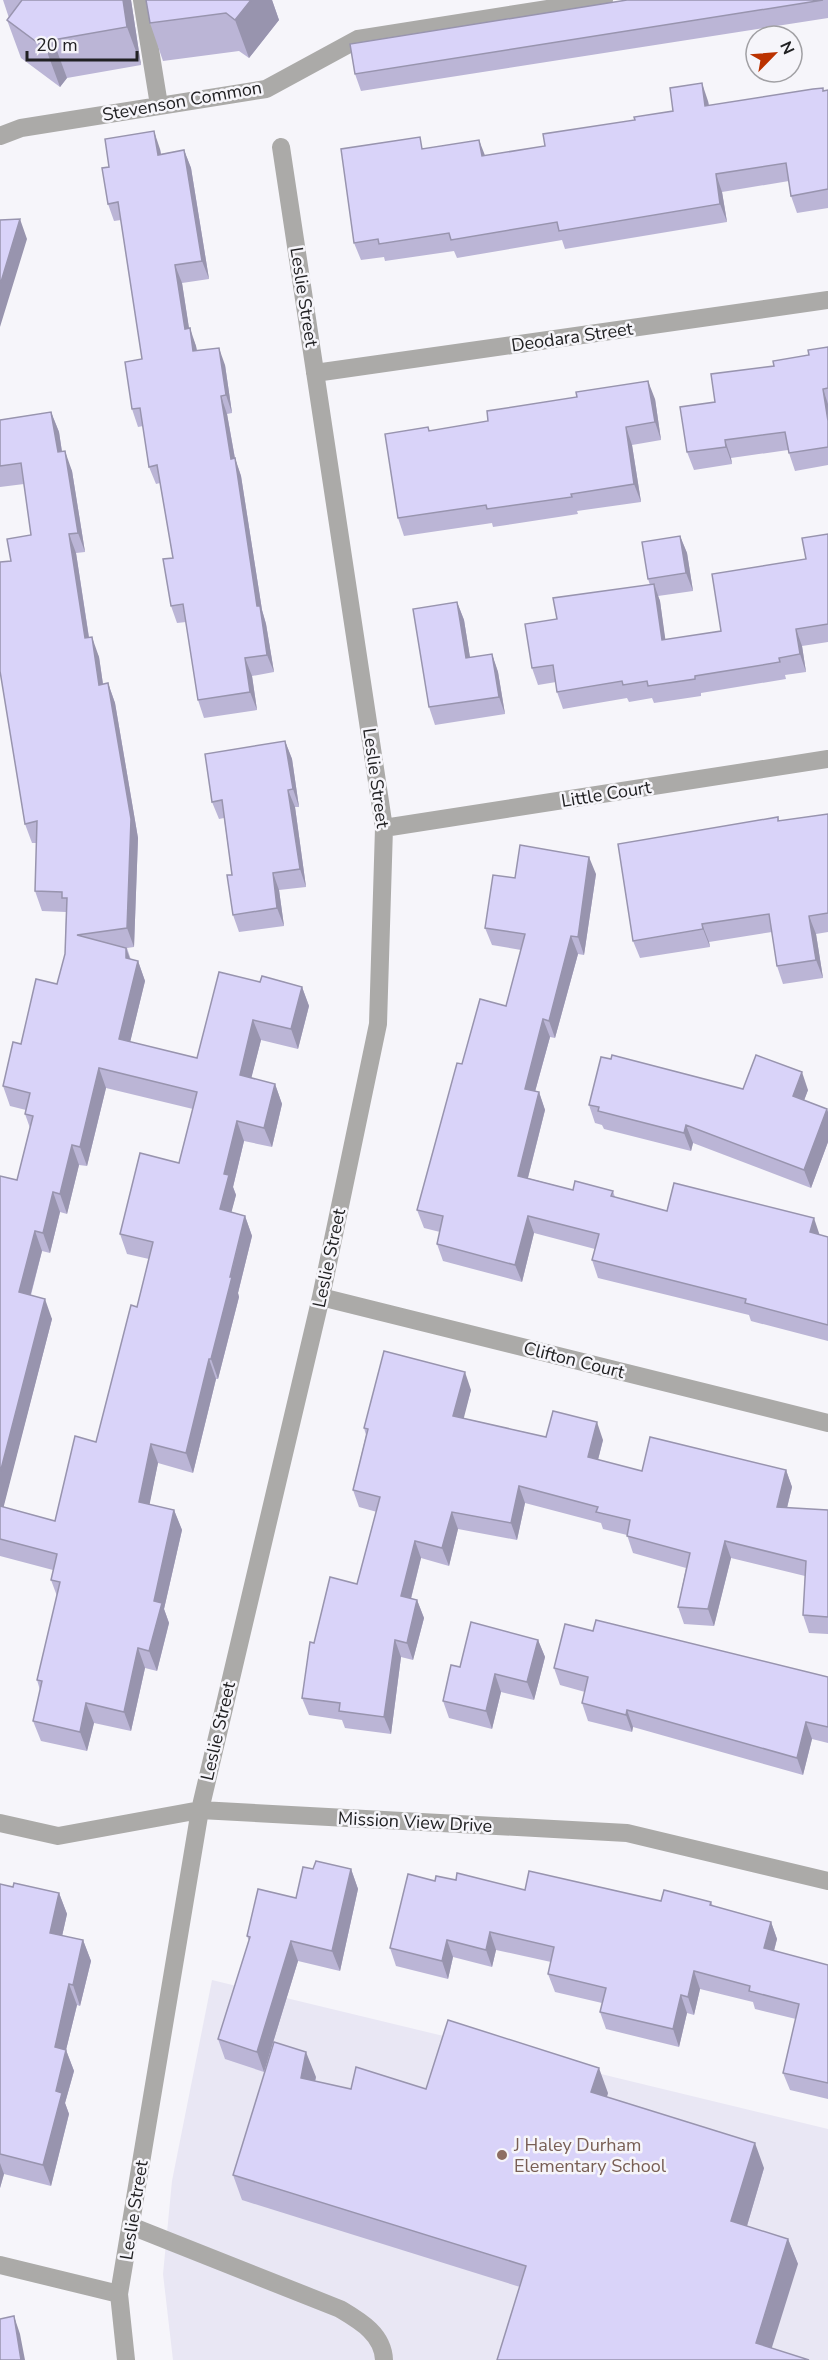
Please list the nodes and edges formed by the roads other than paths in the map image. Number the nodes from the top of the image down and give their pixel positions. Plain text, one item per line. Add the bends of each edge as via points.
1 (142, 0) edge
2 (604, 0) edge
3 (159, 105) junction
4 (0, 136) edge
5 (281, 147) dead end
6 (828, 300) edge
7 (315, 373) junction
8 (828, 759) edge
9 (384, 828) junction
10 (321, 1297) junction
11 (828, 1423) edge
12 (200, 1810) junction
13 (0, 1823) edge
14 (828, 1881) edge
15 (131, 2226) junction
16 (0, 2265) edge
17 (119, 2294) junction
18 (126, 2360) edge
19 (384, 2360) edge

1 - 3 street
2 - 3 street, Stevenson Common via 358,39 266,89
3 - 4 street, Stevenson Common via 21,128
5 - 7 street, Leslie Street
6 - 7 street, Deodara Street
7 - 9 street, Leslie Street
8 - 9 street, Little Court
9 - 10 street, Leslie Street via 378,1024
10 - 11 street, Clifton Court
10 - 12 street, Leslie Street
12 - 13 street, Mission View Drive via 57,1836
12 - 14 street, Mission View Drive via 627,1833
12 - 15 street, Leslie Street
15 - 17 street, Leslie Street
15 - 19 street via 340,2309 360,2321 379,2340
16 - 17 street
17 - 18 street, Leslie Street

